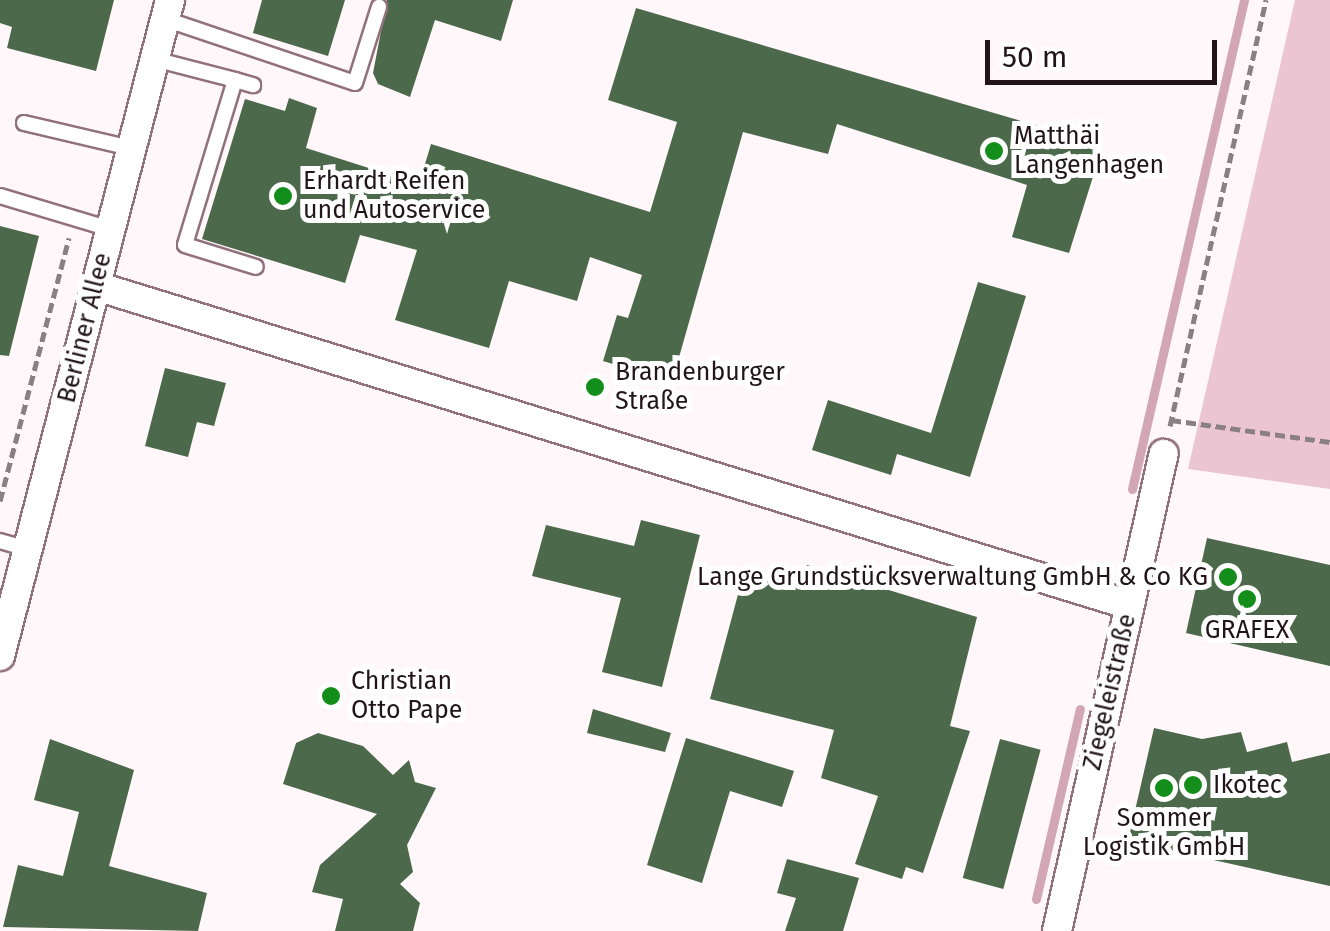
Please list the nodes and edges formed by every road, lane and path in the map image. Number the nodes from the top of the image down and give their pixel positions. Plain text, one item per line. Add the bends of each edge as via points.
1 (1266, 0) edge
2 (379, 7) dead end
3 (167, 10) edge
4 (154, 59) junction
5 (235, 80) junction
6 (253, 86) dead end
7 (24, 123) dead end
8 (131, 148) junction
9 (0, 196) edge
10 (74, 220) junction
11 (110, 229) junction
12 (256, 267) dead end
13 (96, 286) junction
14 (1171, 420) junction
15 (1330, 442) edge
16 (1164, 454) joint
17 (0, 501) edge
18 (0, 541) edge
19 (28, 549) junction
20 (1130, 605) junction
21 (6, 608) edge
22 (0, 656) edge
23 (1057, 931) edge

1 - 14 path
2 - 3 lane via 355,83
3 - 4 street, Berliner Allee
4 - 5 lane
4 - 8 street, Berliner Allee
5 - 6 lane
5 - 12 lane via 185,245
7 - 8 lane
8 - 11 street, Berliner Allee
9 - 10 lane
10 - 11 lane
10 - 17 path
11 - 13 street, Berliner Allee
13 - 19 street, Berliner Allee
13 - 20 street
14 - 15 path
14 - 16 path
16 - 20 street, Ziegeleistraße
18 - 19 lane
19 - 21 street, Berliner Allee
20 - 23 street, Ziegeleistraße
21 - 22 street, Berliner Allee

